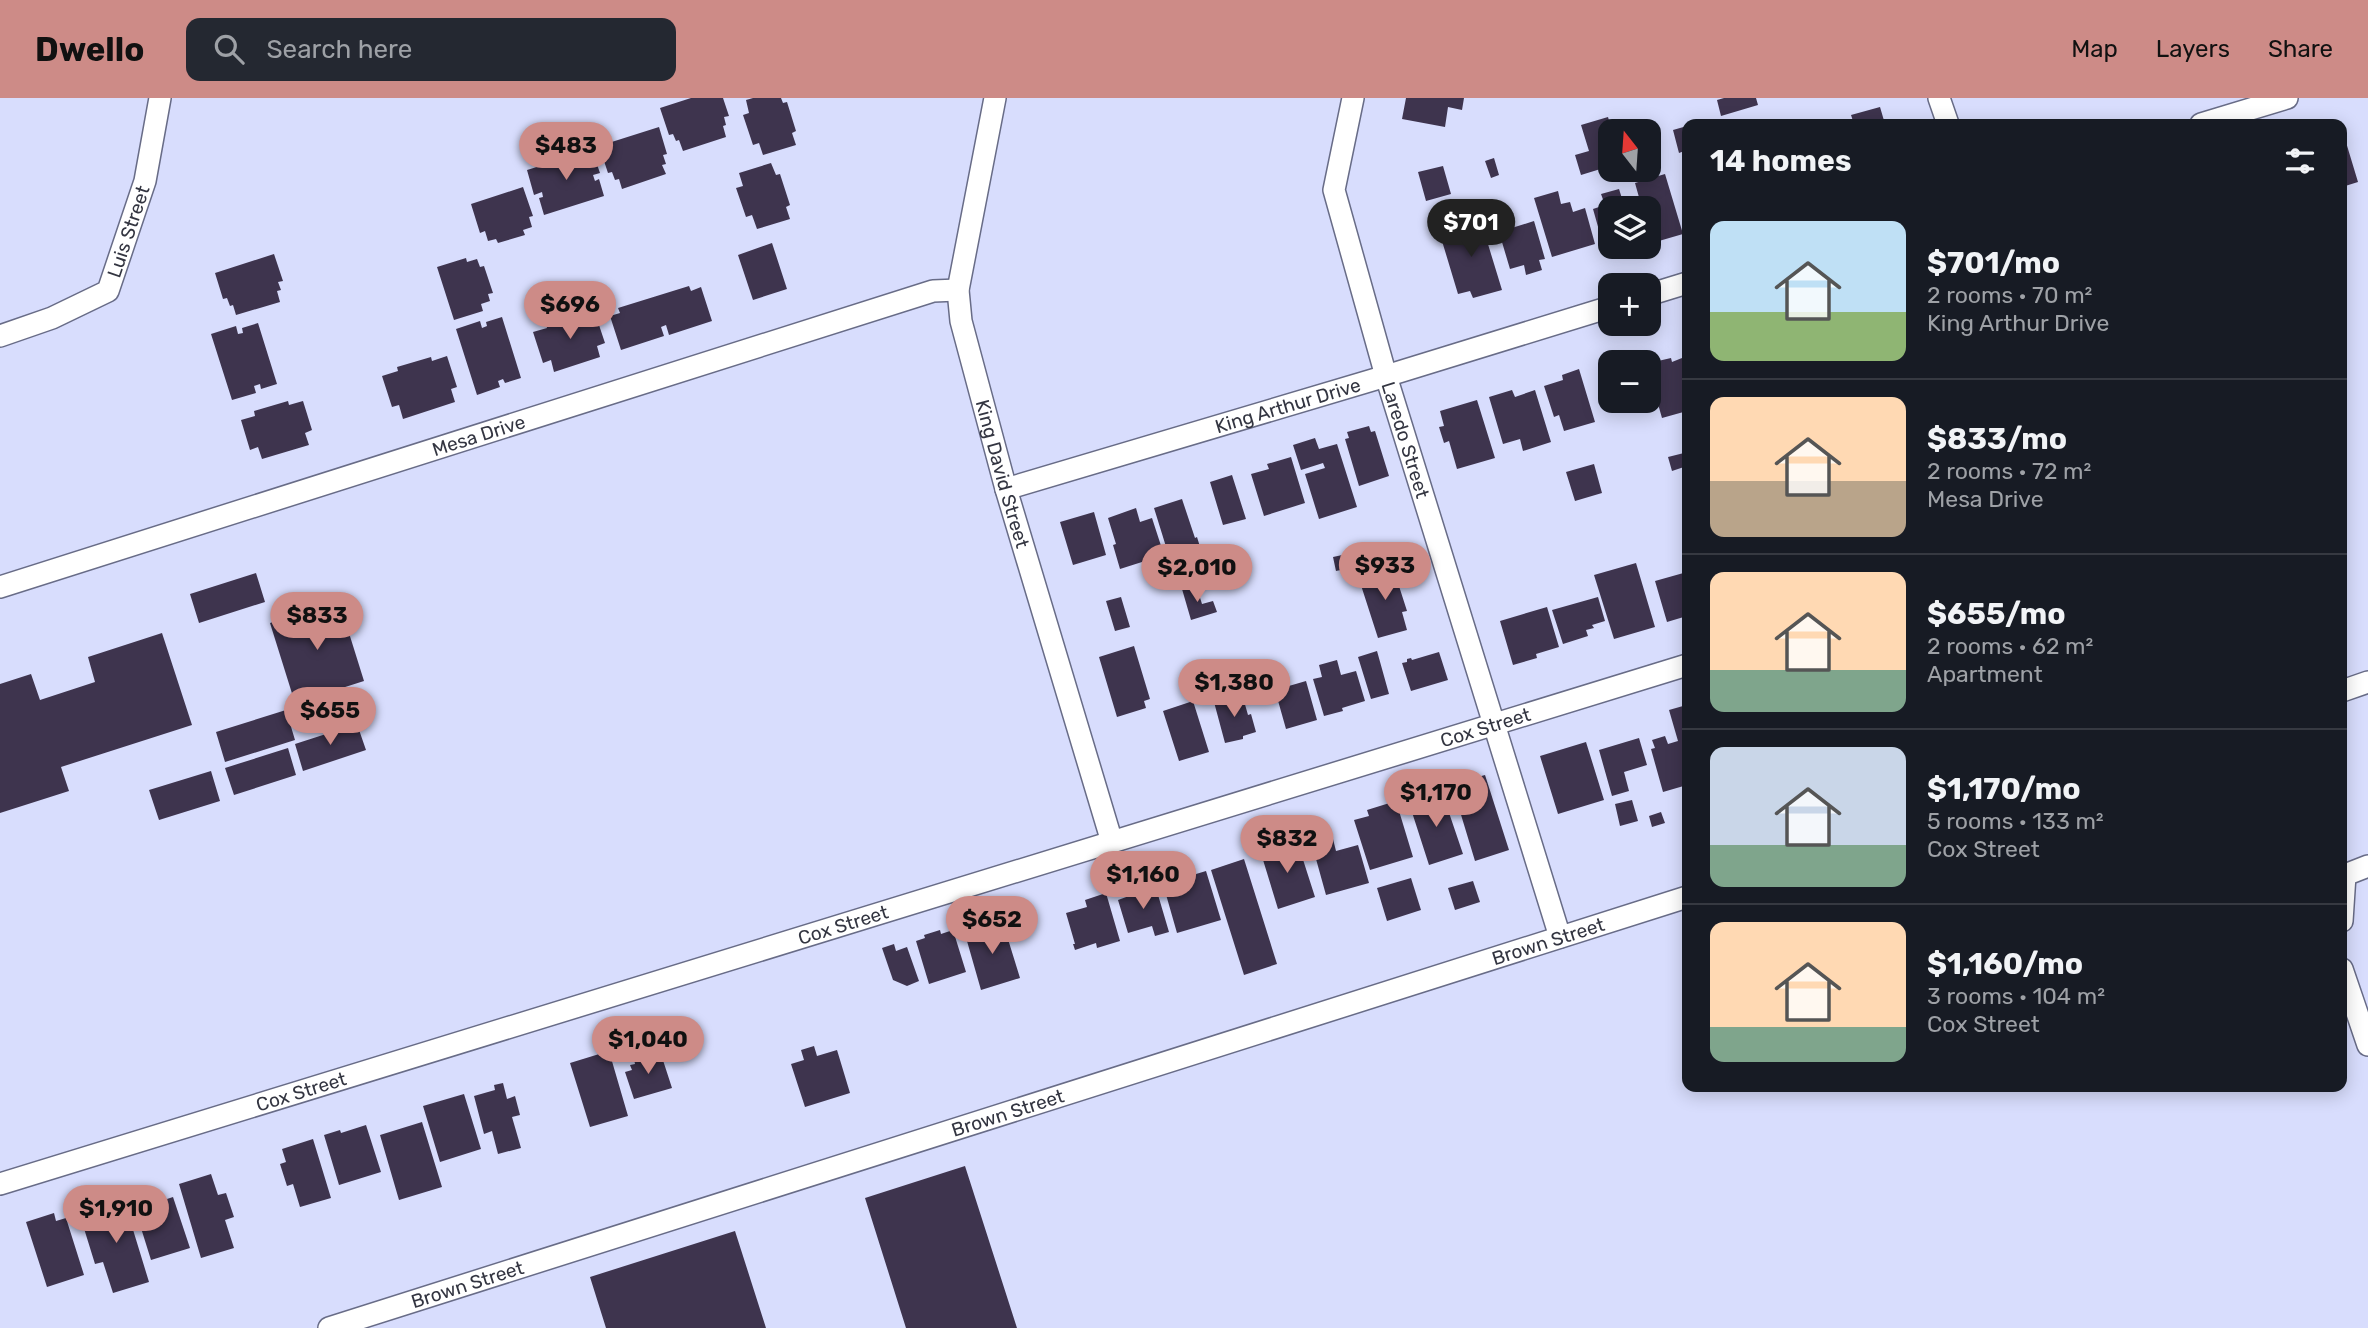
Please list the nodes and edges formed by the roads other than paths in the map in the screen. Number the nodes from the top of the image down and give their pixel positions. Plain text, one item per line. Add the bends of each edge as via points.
1 (160, 98) edge
2 (995, 98) edge
3 (1353, 98) edge
4 (1939, 98) edge
5 (2287, 98) edge
6 (1946, 119) edge
7 (2218, 119) edge
8 (1682, 285) edge
9 (958, 290) junction
10 (1661, 291) edge
11 (1598, 311) edge
12 (0, 336) edge
13 (1386, 376) junction
14 (1006, 489) junction
15 (0, 587) edge
16 (1682, 668) edge
17 (2368, 682) edge
18 (2347, 689) edge
19 (1494, 724) junction
20 (1112, 842) junction
21 (2368, 866) edge
22 (2347, 874) edge
23 (1682, 899) edge
24 (1560, 937) junction
25 (2347, 984) edge
26 (2368, 1045) edge
27 (0, 1184) edge
28 (329, 1328) edge

1 - 12 street, Luis Street via 145,181 108,291
2 - 9 street, King David Street
3 - 13 street, Laredo Street via 1334,190
4 - 6 street
5 - 7 street
8 - 10 street
9 - 14 street, King David Street via 966,342
9 - 15 street, Mesa Drive via 933,291
11 - 13 street, King Arthur Drive
13 - 14 street, King Arthur Drive
13 - 19 street, Laredo Street
14 - 20 street, King David Street
16 - 19 street, Cox Street
17 - 18 street
19 - 20 street, Cox Street
19 - 24 street, Laredo Street
20 - 27 street, Cox Street
21 - 22 street
23 - 24 street, Brown Street
24 - 28 street, Brown Street
25 - 26 street

